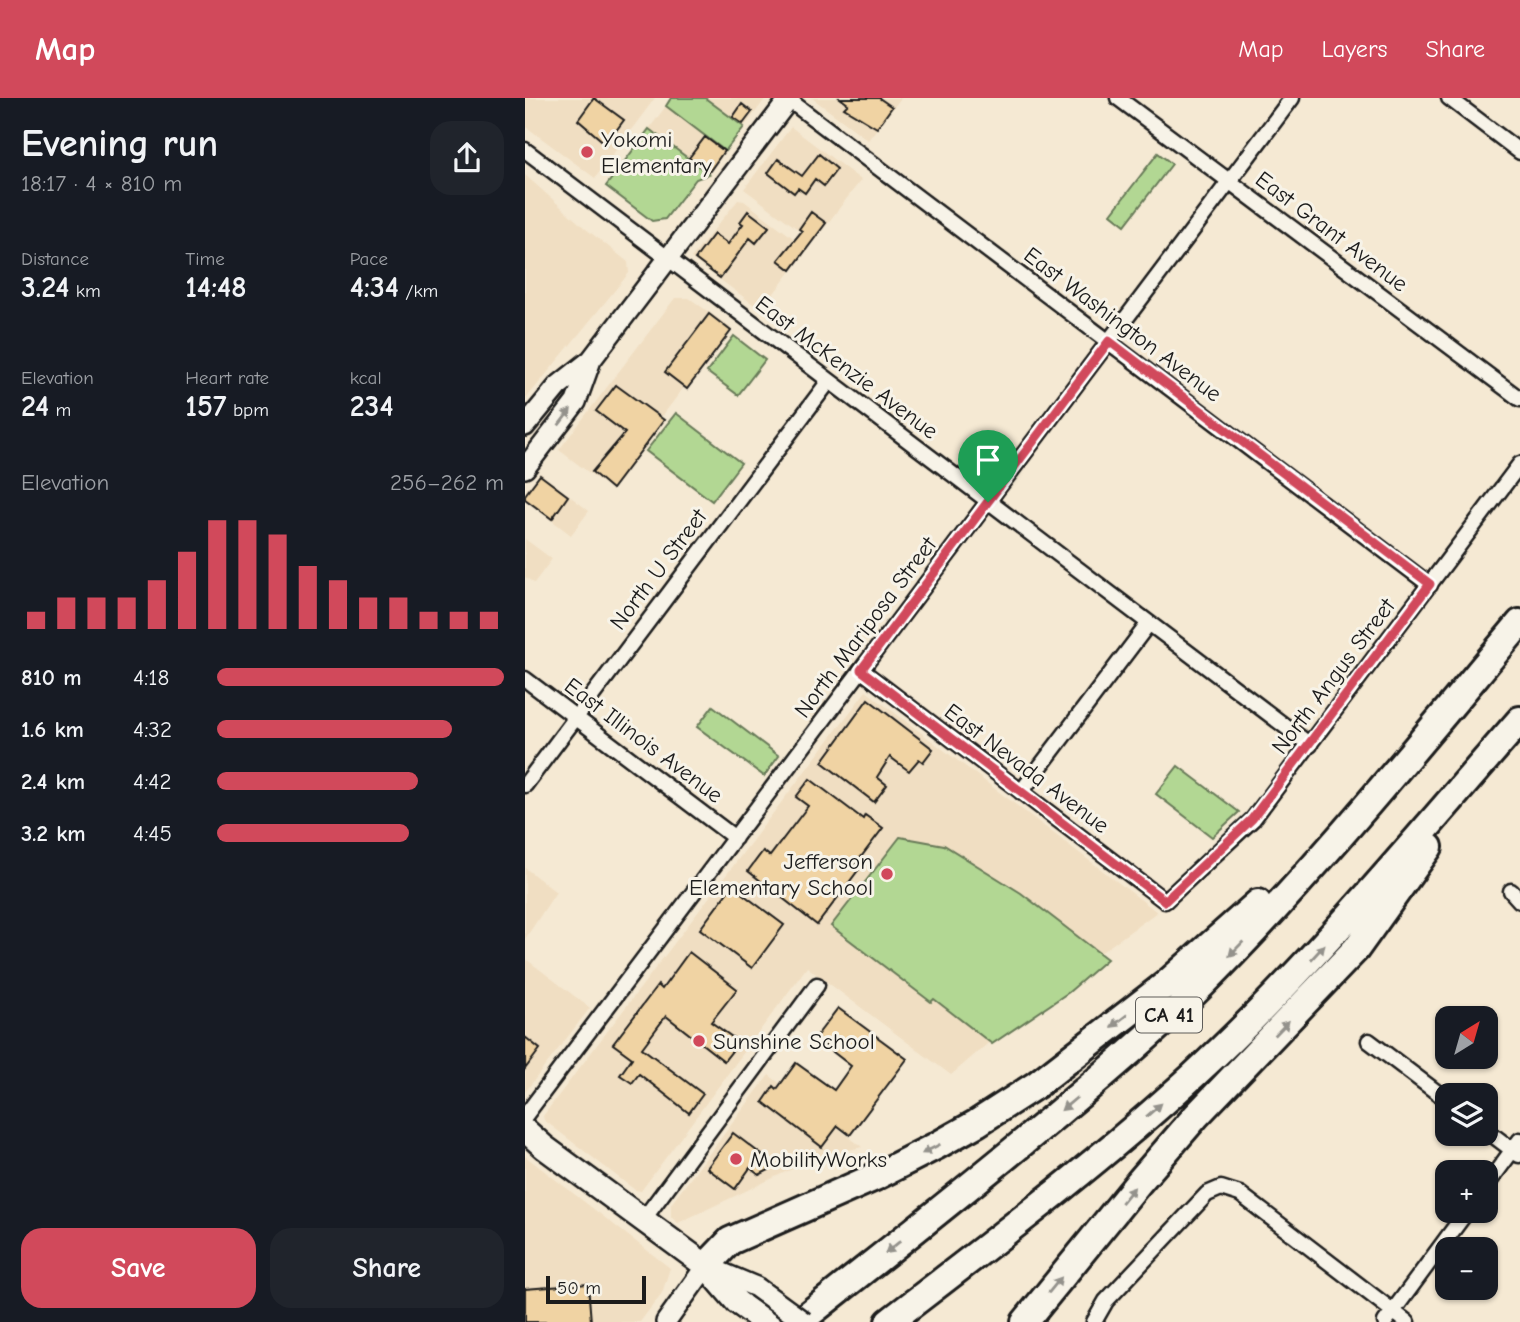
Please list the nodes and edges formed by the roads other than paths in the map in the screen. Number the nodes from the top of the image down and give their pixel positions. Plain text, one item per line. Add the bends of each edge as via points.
1 (1118, 98) edge
2 (1291, 98) edge
3 (1449, 98) edge
4 (790, 99) edge
5 (525, 150) edge
6 (1520, 152) edge
7 (1228, 182) junction
8 (667, 260) junction
9 (1109, 341) junction
10 (591, 359) junction
11 (829, 381) junction
12 (1520, 399) edge
13 (525, 426) edge
14 (1520, 464) edge
15 (525, 468) edge
16 (988, 502) junction
17 (1430, 584) junction
18 (1520, 622) edge
19 (1149, 623) junction
20 (1490, 658) junction
21 (861, 670) junction
22 (525, 679) edge
23 (576, 716) junction
24 (1520, 721) edge
25 (1310, 745) junction
26 (525, 785) edge
27 (1021, 792) junction
28 (734, 838) junction
29 (1165, 901) joint
30 (817, 985) dead end
31 (1369, 1041) dead end
32 (1435, 1091) edge
33 (525, 1116) edge
34 (525, 1130) edge
35 (1498, 1137) edge
36 (1518, 1149) edge
37 (1498, 1172) edge
38 (1046, 1201) junction
39 (643, 1220) junction
40 (1458, 1223) edge
41 (706, 1266) junction
42 (1096, 1316) edge
43 (1389, 1317) edge
44 (764, 1321) edge
45 (666, 1322) edge
46 (802, 1322) edge
47 (889, 1322) edge
48 (913, 1322) edge
49 (1025, 1322) edge
50 (1407, 1322) edge

1 - 7 street, East Grant Avenue
2 - 7 street, North Mariposa Street
3 - 6 street
4 - 8 main road
4 - 9 street, East Washington Avenue
5 - 8 street, East McKenzie Avenue
7 - 9 street, North Mariposa Street
7 - 12 street, East Grant Avenue
8 - 10 main road
8 - 11 street, East McKenzie Avenue
9 - 16 street, North Mariposa Street
9 - 17 street, East Washington Avenue
10 - 13 main road via 558,386
15 -> 10 main road via 576,402
11 - 16 street, East McKenzie Avenue
11 - 23 street, North U Street
14 - 17 street, North Angus Street
16 - 19 street, East McKenzie Avenue
16 - 21 street, North Mariposa Street
17 - 25 street, North Angus Street
18 - 20 highway, CA 41
19 - 25 street, East McKenzie Avenue
19 - 27 street
20 -> 41 highway via 1278,884 1196,959 1089,1045 978,1123 877,1176 728,1242
20 -> 46 highway, CA 41 via 1348,828 1201,986 1020,1145
21 - 27 street, East Nevada Avenue
21 - 28 street, North Mariposa Street
22 - 23 street, East Illinois Avenue
23 - 26 street, North U Street
23 - 28 street, East Illinois Avenue
38 -> 24 highway, CA 41 via 1194,1075 1304,966
49 -> 24 highway via 1196,1116 1356,949
25 - 29 street, North Angus Street via 1252,819
27 - 29 street, East Nevada Avenue
28 - 33 street, North Mariposa Street
30 - 39 street
31 - 32 street
34 - 39 main road
35 - 36 street
36 - 37 street
38 - 47 highway, CA 41
38 - 48 highway
39 - 41 main road
40 - 43 street
41 - 44 main road via 737,1302
41 - 45 main road
41 - 46 main road, bridge via 756,1287
42 - 43 street via 1207,1194 1221,1188 1240,1194
43 - 50 street

